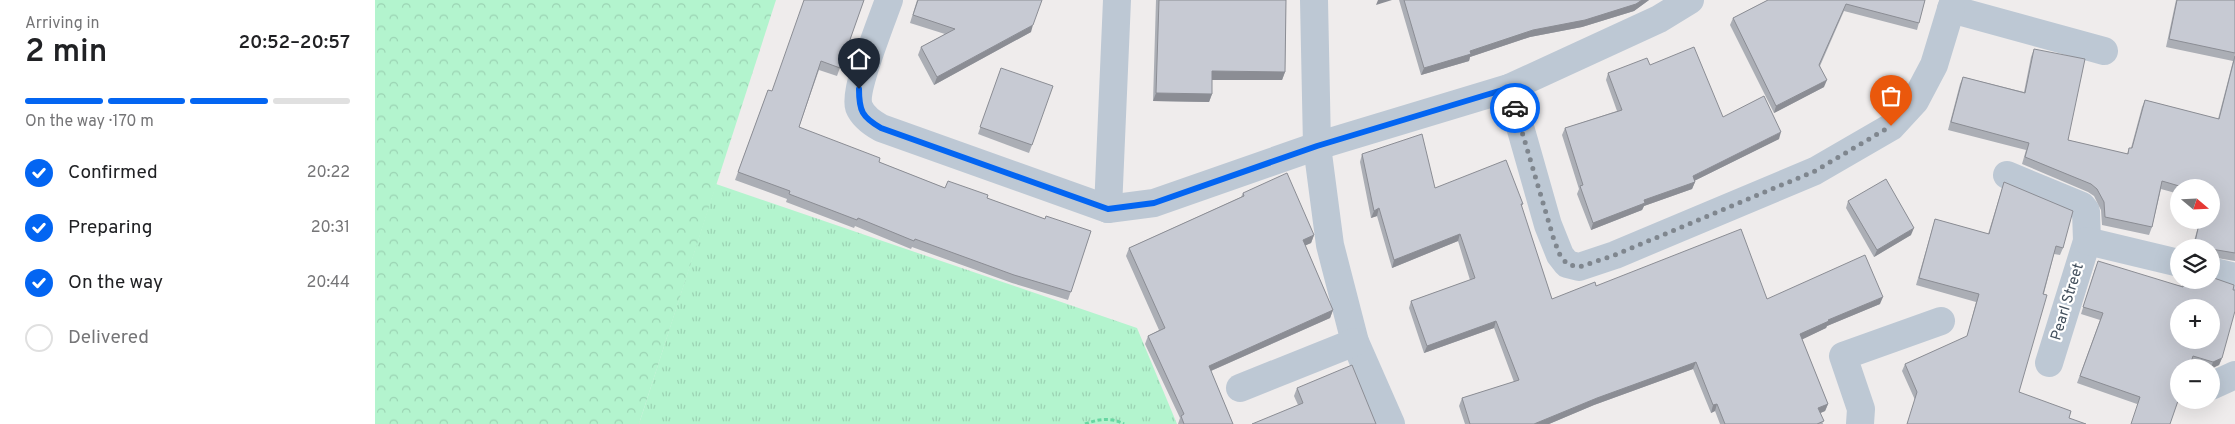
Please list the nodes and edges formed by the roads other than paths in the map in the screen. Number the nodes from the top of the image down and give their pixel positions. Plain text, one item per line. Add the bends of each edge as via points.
1 (889, 0) edge
2 (1117, 0) edge
3 (1314, 0) edge
4 (1690, 0) edge
5 (1953, 5) edge
6 (2104, 51) dead end
7 (1509, 88) junction
8 (1317, 146) junction
9 (2007, 174) dead end
10 (1108, 209) junction
11 (2087, 241) junction
12 (2170, 261) edge
13 (2220, 273) edge
14 (2235, 277) edge
15 (1941, 321) dead end
16 (1355, 342) junction
17 (2049, 363) dead end
18 (2235, 375) edge
19 (2220, 382) edge
20 (1240, 388) dead end
21 (1391, 424) edge
22 (1860, 424) edge

1 - 10 street via 859,89 859,106 868,120 881,128
2 - 10 street
3 - 8 street
4 - 7 street via 1659,19
5 - 6 street
5 - 7 street via 1934,65 1915,101 1891,126 1815,171 1579,267 1567,264 1560,255
7 - 8 street
8 - 10 street via 1154,203
8 - 16 street via 1330,245
9 - 11 street, Pearl Street via 2085,208
11 - 12 street
11 - 17 street, Pearl Street
13 - 14 street
15 - 22 street via 1843,356 1861,409
16 - 20 street
16 - 21 street
18 - 19 street

